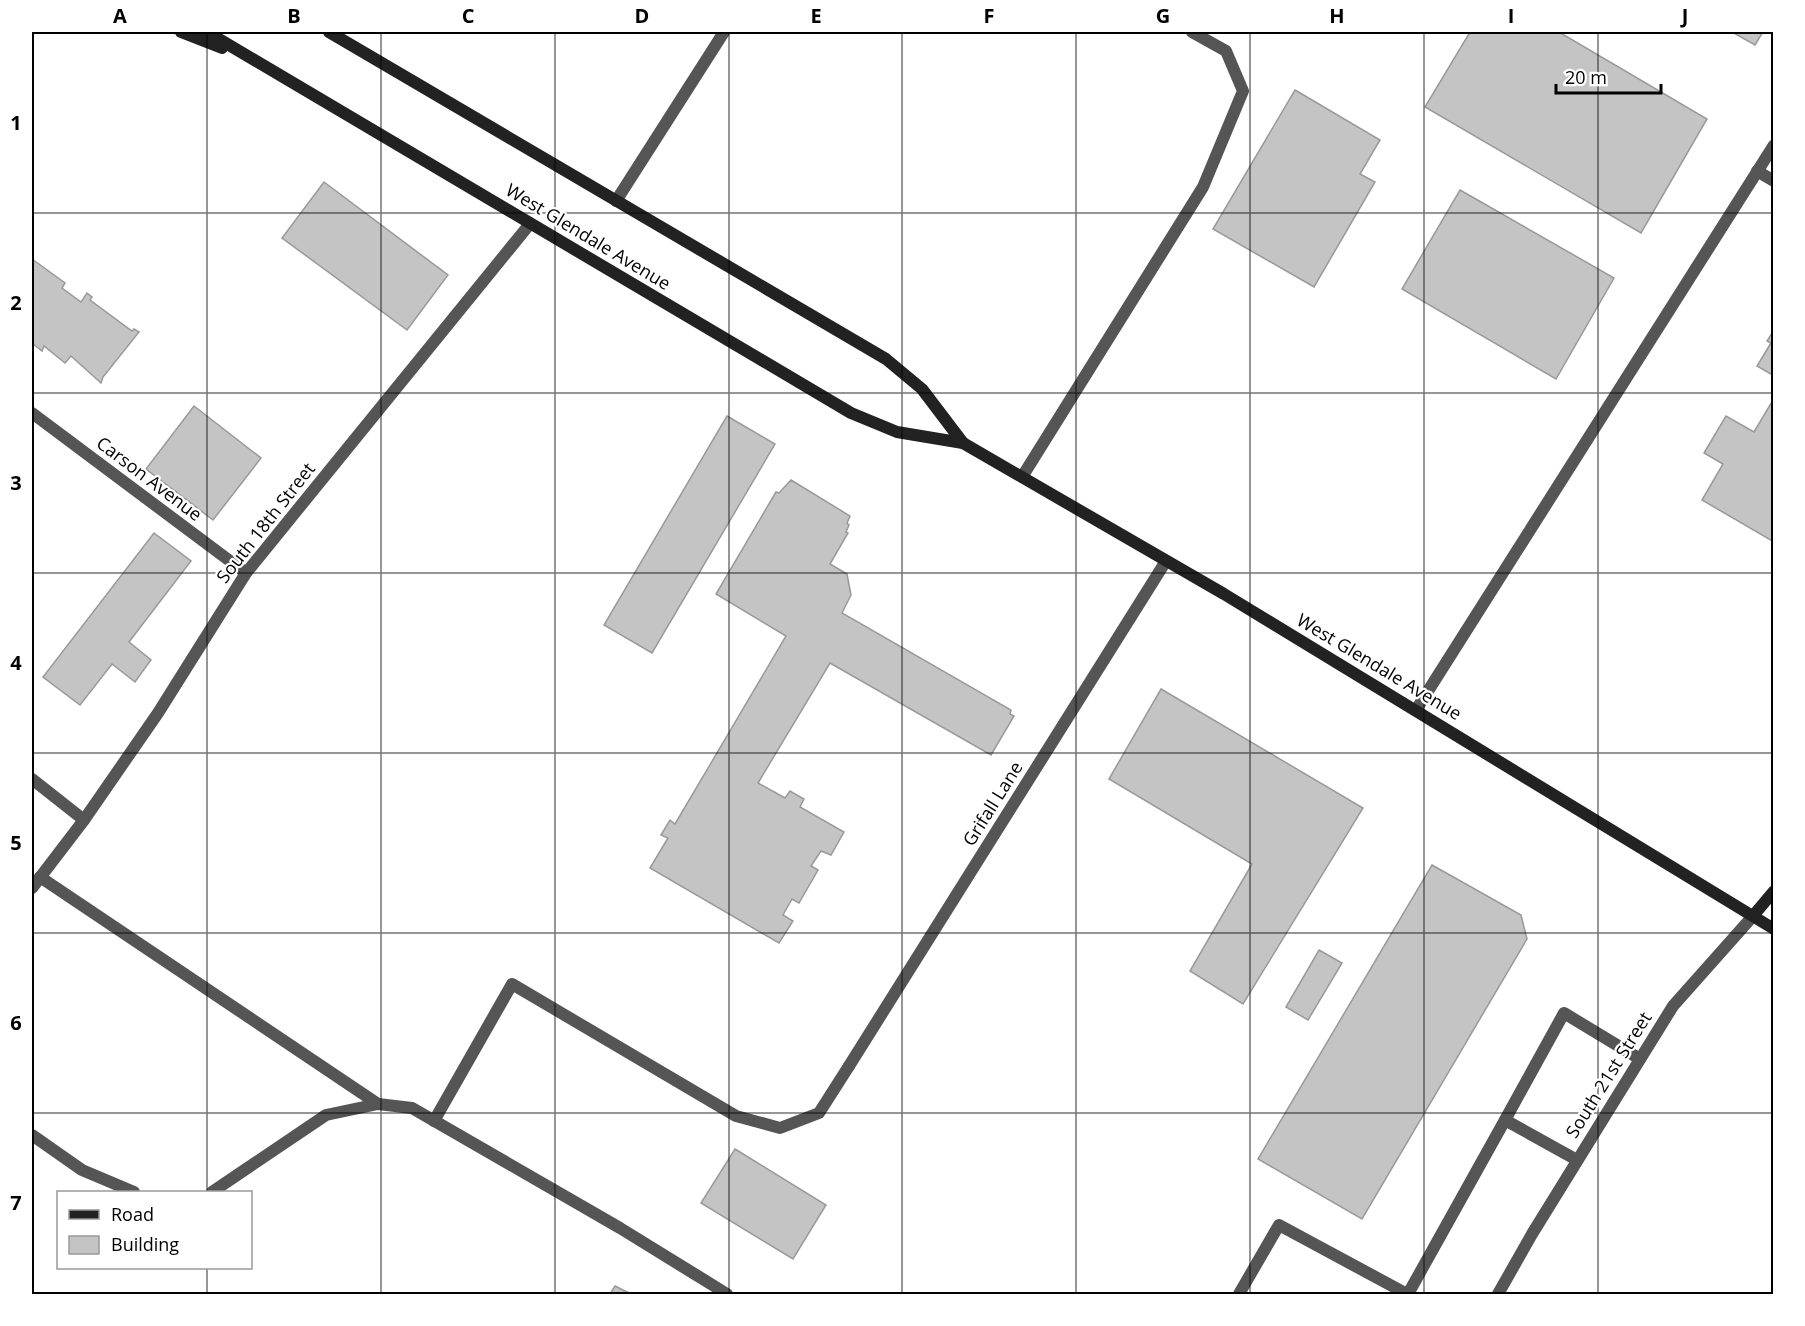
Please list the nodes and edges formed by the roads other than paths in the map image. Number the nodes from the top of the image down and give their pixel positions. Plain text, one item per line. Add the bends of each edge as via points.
1 (181, 32) edge
2 (207, 32) edge
3 (329, 32) edge
4 (724, 32) edge
5 (1192, 32) edge
6 (257, 62) junction
7 (1773, 145) edge
8 (1757, 171) junction
9 (1773, 181) edge
10 (616, 201) junction
11 (529, 225) junction
12 (32, 414) edge
13 (963, 443) junction
14 (1022, 477) junction
15 (1166, 561) junction
16 (246, 573) junction
17 (1416, 710) junction
18 (32, 779) edge
19 (84, 820) junction
20 (40, 877) junction
21 (32, 888) edge
22 (1773, 891) edge
23 (1753, 916) junction
24 (1773, 929) edge
25 (1640, 1059) junction
26 (378, 1104) junction
27 (1505, 1120) junction
28 (434, 1121) junction
29 (32, 1135) edge
30 (1577, 1160) junction
31 (132, 1191) edge
32 (213, 1191) edge
33 (728, 1294) edge
34 (1239, 1294) edge
35 (1408, 1294) edge
36 (1498, 1294) edge

1 - 6 main road
2 - 6 main road, West Glendale Avenue
3 - 10 main road, West Glendale Avenue
4 - 10 street
5 - 14 street via 1226,51 1243,91 1203,187
6 - 11 main road, West Glendale Avenue
7 - 8 street
8 - 9 street
8 - 17 street
10 - 13 main road, West Glendale Avenue via 886,359 922,388
11 - 13 main road, West Glendale Avenue via 851,413 897,432
11 - 16 street, South 18th Street
12 - 16 street, Carson Avenue
13 - 14 main road, West Glendale Avenue
14 - 15 main road, West Glendale Avenue
15 - 17 main road, West Glendale Avenue
15 - 28 street, Grifall Lane via 819,1113 780,1128 736,1116 512,984
16 - 19 street, South 18th Street via 158,713
17 - 23 main road, West Glendale Avenue
18 - 19 street
19 - 20 street, South 18th Street
20 - 21 street, South 18th Street
20 - 26 street
22 - 23 main road, South 21st Street
23 - 24 main road, West Glendale Avenue
23 - 25 street, South 21st Street via 1672,1006
25 - 27 street via 1564,1013
25 - 30 street, South 21st Street
26 - 28 street via 412,1108
26 - 32 street via 326,1115
27 - 30 street
27 - 35 street
28 - 33 street
29 - 31 street via 82,1170
30 - 36 street, South 21st Street
34 - 35 street via 1279,1225

